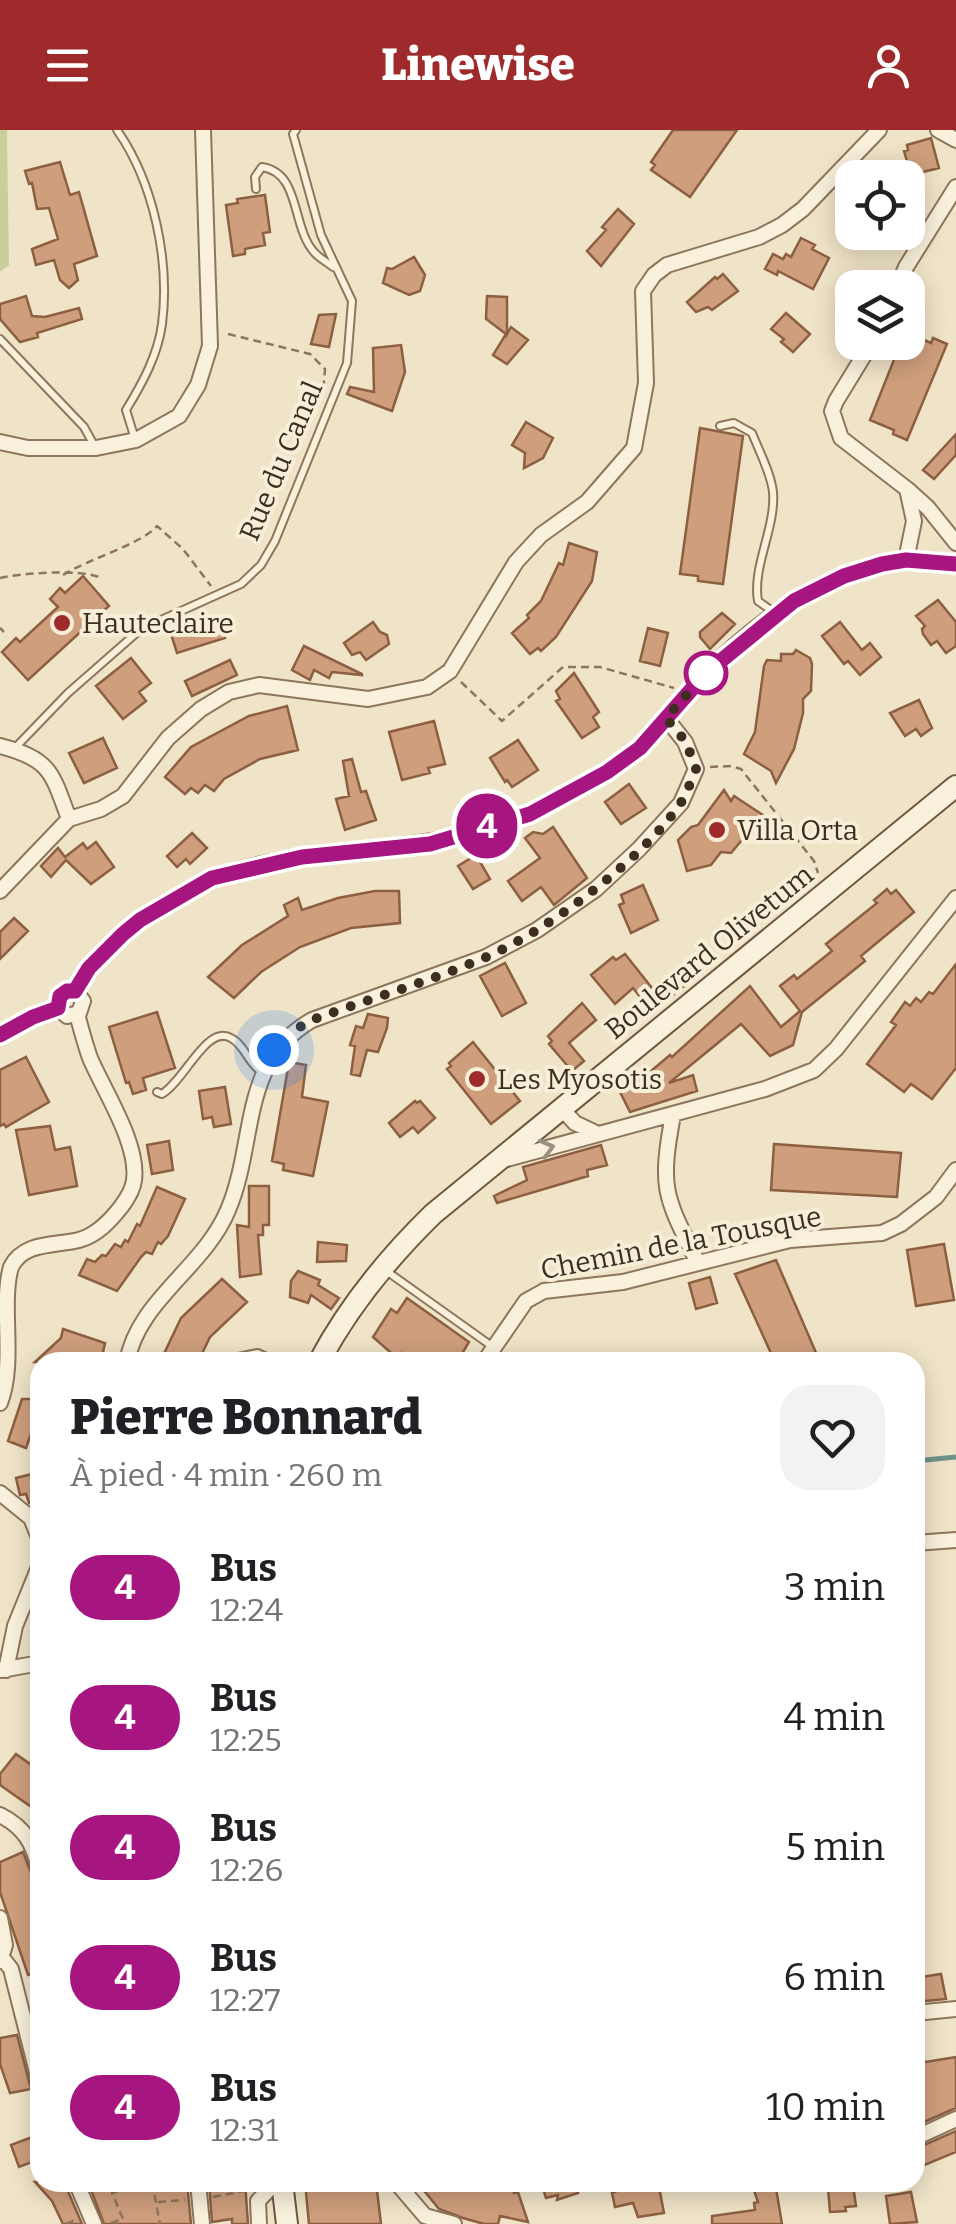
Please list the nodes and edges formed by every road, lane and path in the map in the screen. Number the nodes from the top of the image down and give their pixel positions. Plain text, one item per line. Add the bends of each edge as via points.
1 (117, 130) edge
2 (203, 130) edge
3 (879, 130) edge
4 (938, 130) edge
5 (294, 132) edge
6 (956, 140) edge
7 (956, 187) edge
8 (256, 189) dead end
9 (905, 270) edge
10 (338, 271) junction
11 (210, 330) junction
12 (0, 339) edge
13 (861, 360) edge
14 (334, 396) junction
15 (720, 426) dead end
16 (136, 440) junction
17 (0, 442) edge
18 (96, 448) junction
19 (906, 489) junction
20 (956, 543) edge
21 (906, 560) junction
22 (956, 564) edge
23 (63, 575) junction
24 (99, 577) dead end
25 (0, 578) edge
26 (212, 586) dead end
27 (776, 614) junction
28 (688, 692) junction
29 (472, 693) dead end
30 (666, 718) junction
31 (7, 748) edge
32 (696, 769) junction
33 (956, 786) edge
34 (69, 819) junction
35 (820, 879) dead end
36 (0, 891) edge
37 (956, 898) edge
38 (75, 991) junction
39 (58, 1008) junction
40 (77, 1014) junction
41 (0, 1036) edge
42 (262, 1073) junction
43 (157, 1092) dead end
44 (562, 1110) junction
45 (673, 1115) junction
46 (598, 1134) junction
47 (497, 1161) junction
48 (956, 1170) edge
49 (698, 1263) junction
50 (382, 1268) junction
51 (494, 1348) junction
52 (130, 1352) edge
53 (325, 1352) edge
54 (491, 1352) edge
55 (0, 1403) edge
56 (0, 1492) edge
57 (30, 1518) edge
58 (956, 1540) edge
59 (925, 1542) edge
60 (30, 1591) edge
61 (30, 1665) edge
62 (3, 1670) edge
63 (0, 1815) edge
64 (30, 1840) edge
65 (0, 1918) edge
66 (1, 1958) edge
67 (956, 2008) edge
68 (925, 2012) edge
69 (30, 2044) edge
70 (956, 2119) edge
71 (925, 2133) edge
72 (80, 2192) edge
73 (115, 2192) edge
74 (154, 2192) edge
75 (199, 2192) edge
76 (268, 2192) edge
77 (281, 2192) edge
78 (404, 2192) edge
79 (92, 2219) edge
80 (426, 2220) edge
81 (124, 2222) edge
82 (108, 2224) edge
83 (160, 2224) edge
84 (202, 2224) edge
85 (260, 2224) edge
86 (287, 2224) edge
87 (454, 2224) edge

1 - 16 lane via 150,201 164,272 162,327 146,377 126,410
2 - 11 street
3 - 34 street via 782,224 654,275 644,291 646,383 634,448 586,502 516,562 450,671 427,687 368,699 259,684 229,692 168,738 123,796
4 - 6 street
5 - 10 lane, Rue du Canal via 320,235
7 - 9 street
8 - 10 lane via 262,167 287,180 312,250
10 - 14 lane, Rue du Canal via 352,301 352,335
11 - 14 path via 310,354 324,370 320,393
11 - 16 street via 198,385 179,416
12 - 18 lane
13 - 19 street via 836,401 834,426 851,448
14 - 31 lane, Rue du Canal via 261,566 241,584 141,629
15 - 27 lane via 734,423 752,433 773,492 756,588 758,600
16 - 18 street
17 - 18 street
19 - 20 street
19 - 21 street via 914,521
21 - 22 street
21 - 27 street via 844,576
23 - 24 path
23 - 25 path
23 - 26 path via 147,538 157,526
27 - 28 street
28 - 29 path via 600,667 562,666 502,721
28 - 30 street
30 - 32 street via 686,742
30 - 38 street via 607,772 530,814 430,844 302,857 212,878 106,947
31 - 34 street via 34,756 55,780
32 - 35 path via 741,769 814,861
32 - 42 street via 681,803 639,849 538,930 486,958 312,1020 274,1050
33 - 44 main road, Boulevard Olivetum
34 - 36 street
37 - 45 street via 826,1061 780,1084
38 - 39 street via 63,992
38 - 40 street via 83,1001
39 - 40 street
39 - 41 street
40 - 55 street via 128,1142 134,1180 119,1210 95,1233 26,1251 13,1262 5,1282
42 - 43 lane via 238,1043 218,1034 171,1089
42 - 52 street via 226,1215 191,1268 139,1326
44 - 46 street
44 - 47 main road, Boulevard Olivetum
45 - 46 street
45 - 49 street via 664,1176 668,1202
47 -> 46 street
47 - 50 main road, Boulevard Olivetum
48 - 49 street, Chemin de la Tousque via 936,1197 882,1233 790,1240
49 - 51 street, Chemin de la Tousque via 623,1282 544,1291 526,1301
50 - 51 lane
50 - 53 main road, Boulevard Olivetum
51 - 54 street, Chemin de la Tousque
56 - 57 street
58 - 59 street
60 - 62 street
61 - 62 street
63 - 64 street
65 - 66 street
66 - 69 street via 11,1969
67 - 68 street
70 - 71 street
72 - 79 street
73 - 81 path
74 - 83 path
75 - 84 street
76 - 85 street via 258,2201
77 - 86 main road
78 - 80 street
80 - 87 street
81 - 82 path

